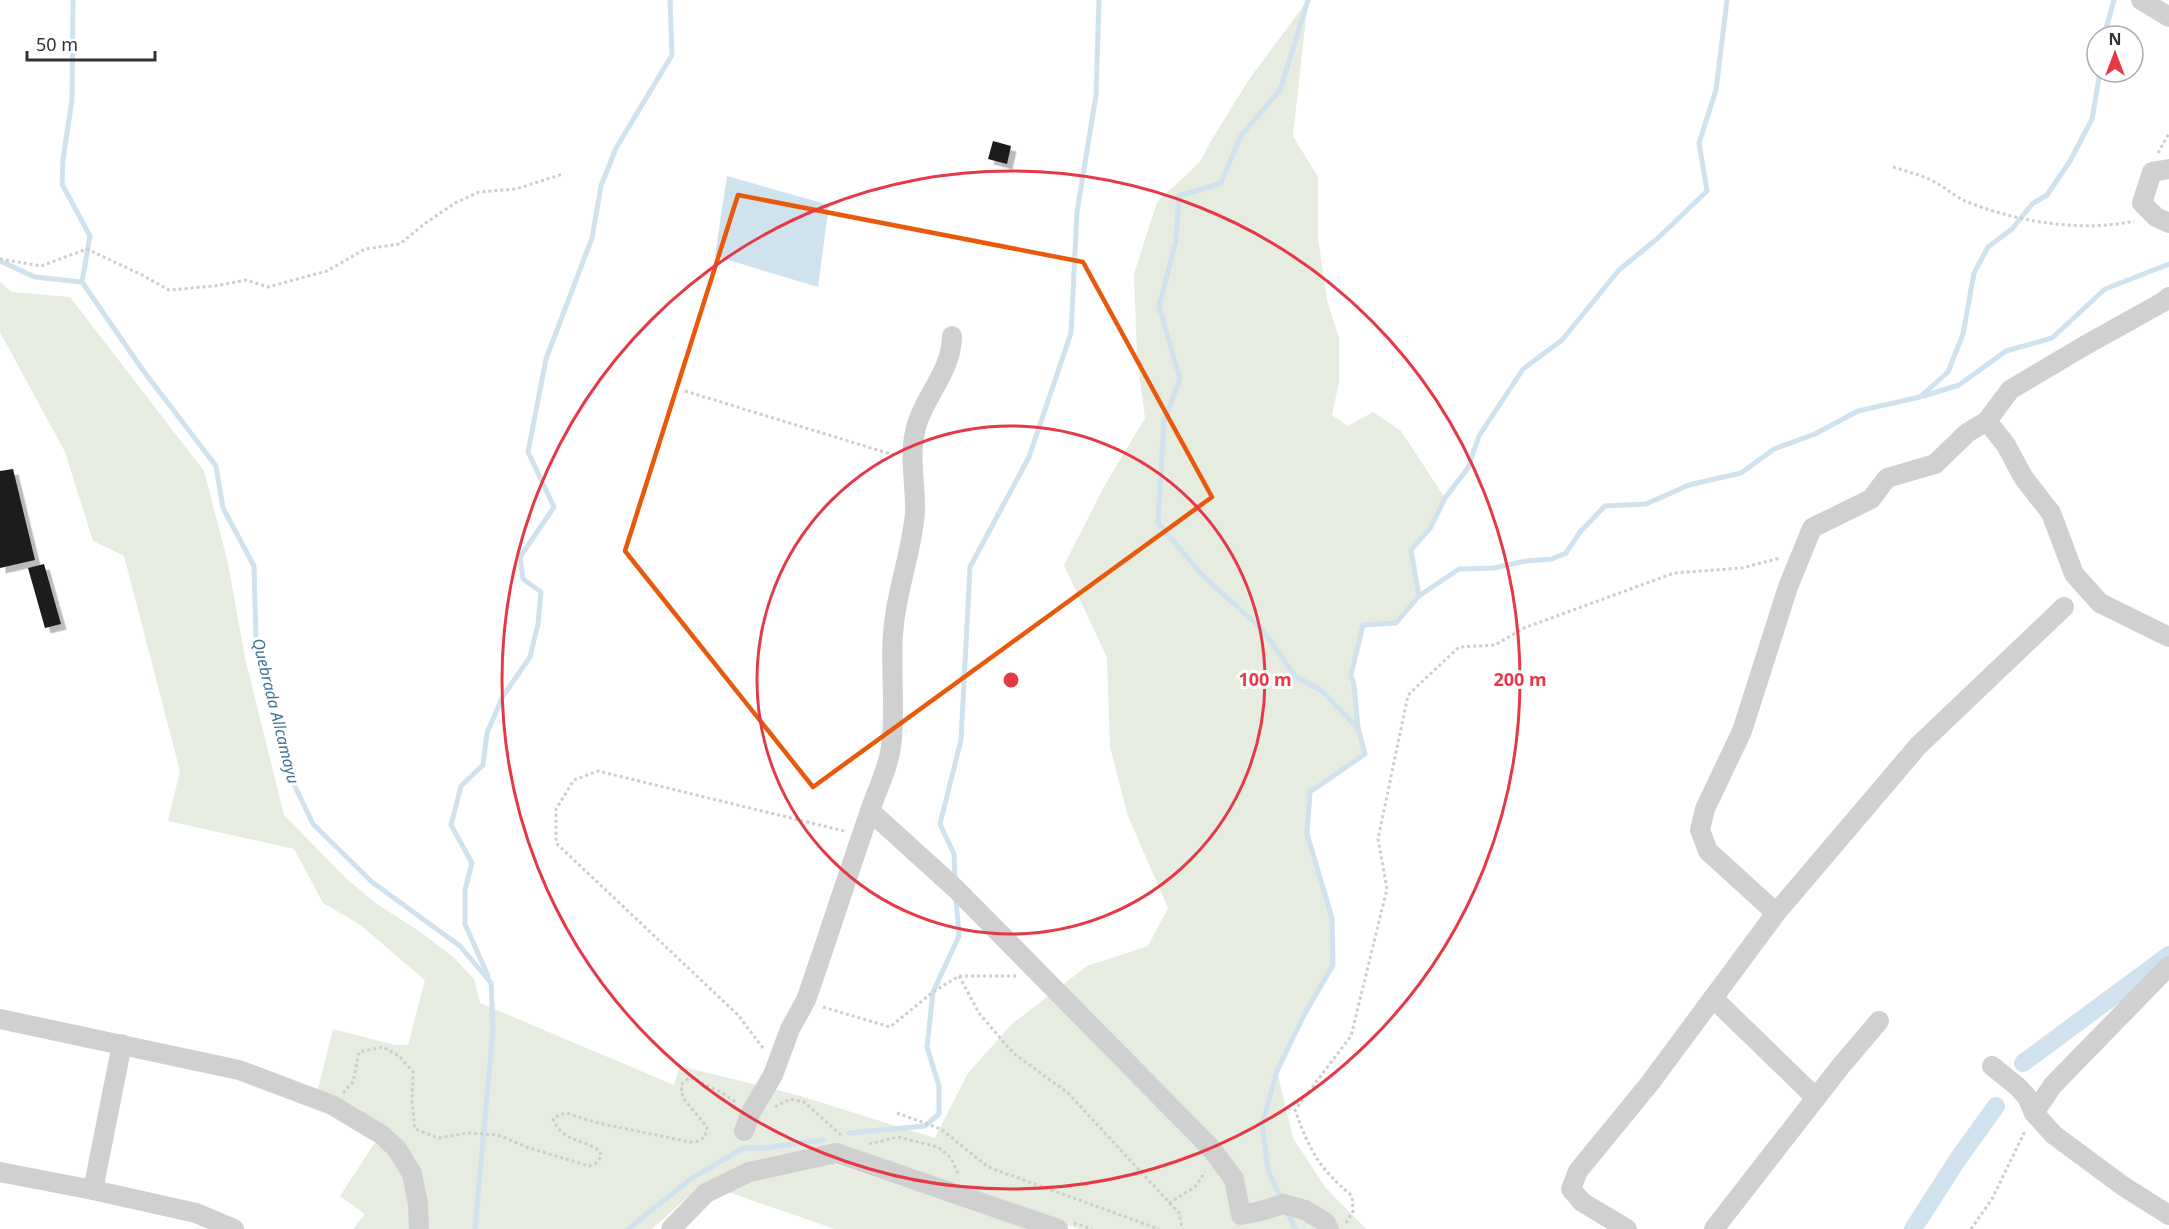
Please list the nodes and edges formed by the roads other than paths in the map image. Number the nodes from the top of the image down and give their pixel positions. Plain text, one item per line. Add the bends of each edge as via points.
1 (2140, 0) edge
2 (2169, 17) edge
3 (2169, 169) edge
4 (2162, 220) edge
5 (2166, 300) edge
6 (952, 336) dead end
7 (1987, 422) junction
8 (2064, 607) dead end
9 (2169, 638) edge
10 (870, 811) junction
11 (1776, 913) junction
12 (2166, 973) edge
13 (1713, 998) junction
14 (0, 1019) edge
15 (1879, 1021) dead end
16 (122, 1044) junction
17 (1992, 1066) dead end
18 (1816, 1098) junction
19 (2034, 1113) junction
20 (744, 1131) dead end
21 (0, 1172) edge
22 (93, 1190) junction
23 (2169, 1215) edge
24 (234, 1229) edge
25 (419, 1229) edge
26 (671, 1229) edge
27 (1058, 1229) edge
28 (1329, 1229) edge
29 (1627, 1229) edge
30 (1714, 1229) edge

1 - 2 street
3 - 4 street via 2152,172 2142,203
5 - 7 street via 2010,390
6 - 10 street via 952,350 923,405 914,433 915,514 895,615 891,745 887,770
7 - 9 street via 2051,513 2074,574 2100,603
7 - 11 street via 1967,433 1935,464 1887,478 1871,499 1812,528 1788,587 1743,731 1705,809 1700,830 1708,851
8 - 11 street via 1918,746
10 - 20 street via 806,1000
10 - 28 street via 956,889 1216,1155 1234,1179 1241,1215 1283,1204 1305,1210
11 - 13 street
12 - 19 street via 2053,1084
13 - 18 street
13 - 29 street via 1578,1171 1570,1189 1582,1202
14 - 16 street
15 - 18 street
16 - 22 street
16 - 25 street via 239,1070 332,1105 382,1135 397,1149 412,1174
17 - 19 street via 2027,1097
18 - 30 street
19 - 23 street via 2054,1136
21 - 22 street
22 - 24 street via 196,1213
26 - 27 street via 706,1193 749,1172 836,1154

